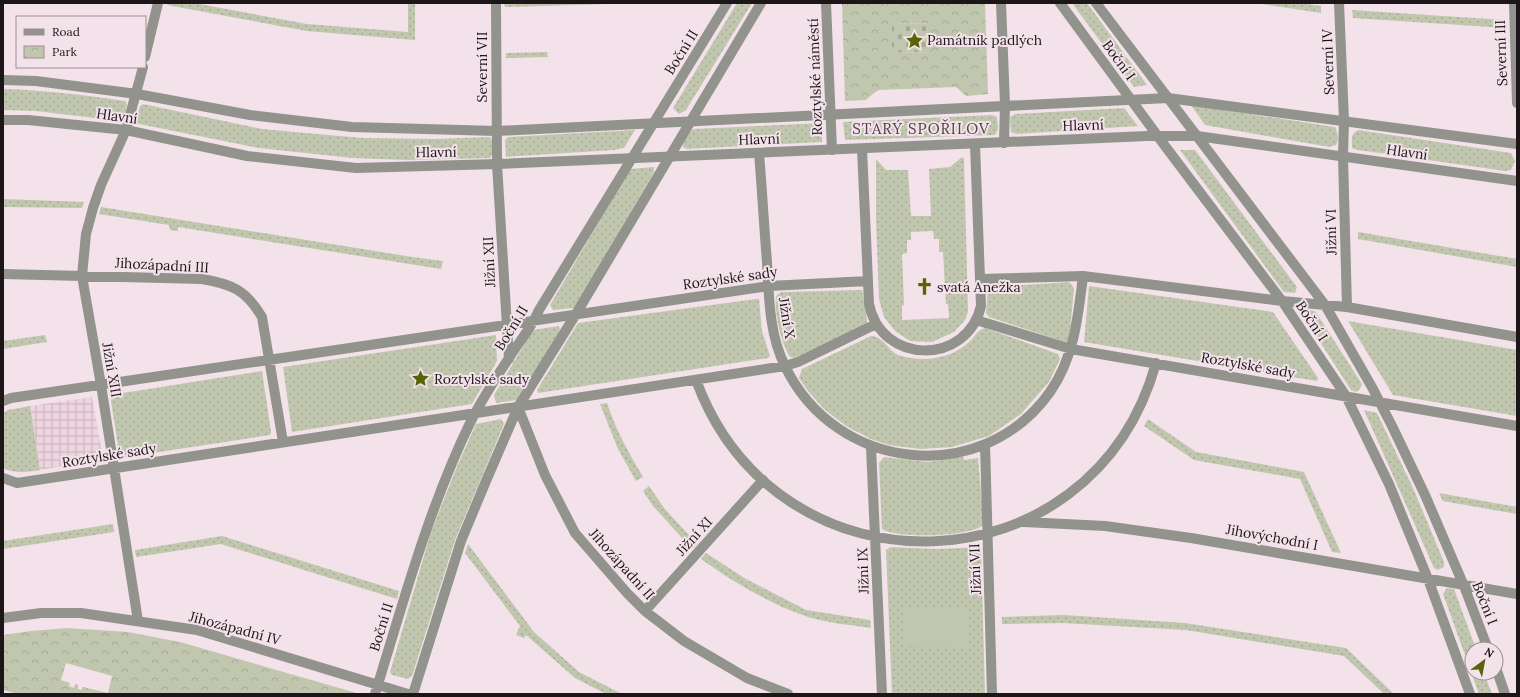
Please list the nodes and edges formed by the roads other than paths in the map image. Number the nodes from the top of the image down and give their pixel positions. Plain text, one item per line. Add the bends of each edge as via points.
1 (158, 3) edge
2 (496, 3) edge
3 (727, 3) edge
4 (761, 3) edge
5 (826, 3) edge
6 (1000, 3) edge
7 (1060, 3) edge
8 (1096, 3) edge
9 (1339, 3) edge
10 (1514, 3) edge
11 (146, 54) edge
12 (143, 68) edge
13 (3, 80) edge
14 (137, 94) junction
15 (1168, 98) junction
16 (1130, 99) junction
17 (1517, 103) edge
18 (1005, 105) junction
19 (830, 114) junction
20 (3, 120) edge
21 (1344, 120) junction
22 (690, 121) junction
23 (653, 123) junction
24 (126, 130) junction
25 (497, 131) junction
26 (1158, 136) junction
27 (1196, 136) junction
28 (1004, 143) junction
29 (975, 144) junction
30 (1517, 144) edge
31 (862, 149) junction
32 (832, 150) junction
33 (759, 153) junction
34 (669, 157) junction
35 (1343, 157) junction
36 (631, 158) junction
37 (497, 164) junction
38 (1517, 181) edge
39 (3, 274) edge
40 (82, 276) junction
41 (1083, 276) junction
42 (981, 279) junction
43 (868, 281) junction
44 (768, 286) junction
45 (1282, 301) junction
46 (1325, 305) junction
47 (1347, 307) junction
48 (576, 314) junction
49 (976, 320) junction
50 (534, 321) junction
51 (876, 324) junction
52 (507, 325) junction
53 (1517, 337) edge
54 (1071, 349) junction
55 (509, 359) junction
56 (270, 360) junction
57 (1156, 363) junction
58 (785, 366) junction
59 (696, 380) junction
60 (101, 384) junction
61 (1346, 396) junction
62 (3, 401) edge
63 (1380, 403) junction
64 (518, 407) junction
65 (475, 413) junction
66 (1517, 426) edge
67 (283, 442) junction
68 (985, 444) junction
69 (871, 447) junction
70 (113, 468) junction
71 (3, 478) edge
72 (763, 480) junction
73 (1022, 521) junction
74 (988, 533) junction
75 (875, 537) junction
76 (1428, 579) junction
77 (1464, 586) junction
78 (1517, 594) edge
79 (645, 611) junction
80 (3, 618) edge
81 (138, 621) junction
82 (1485, 641) edge
83 (1500, 681) edge
84 (376, 689) edge
85 (408, 694) edge
86 (413, 694) edge
87 (788, 694) edge
88 (882, 694) edge
89 (992, 694) edge
90 (1470, 694) edge
91 (1505, 694) edge

1 - 11 street
2 - 25 street, Severní VII
3 - 23 street, Boční II
4 - 22 street
5 - 19 street, Roztylské náměstí
6 - 18 street
7 - 16 street, Boční I
8 - 15 street, Boční I
9 - 21 street, Severní IV
10 - 17 street, Severní III
12 - 14 street, Jižní XIII
13 - 14 street, Hlavní via 36,81
14 - 24 street, Jižní XIII
14 - 25 street, Hlavní via 250,115 352,127
15 - 16 street, Hlavní
15 - 21 street, Hlavní
15 - 27 street, Boční I
16 - 18 street, Hlavní
16 - 26 street, Boční I
18 - 19 street, Hlavní
18 - 28 street
19 - 22 street, Hlavní
19 - 32 street, Roztylské náměstí
20 - 24 street, Hlavní via 28,120
21 - 30 street, Hlavní
21 - 35 street, Severní IV
22 - 23 street, Hlavní
22 - 34 street
23 - 25 street, Hlavní
23 - 36 street, Boční II
24 - 37 street, Hlavní via 247,156 356,168
24 - 40 street, Jižní XIII via 93,208 86,234
25 - 37 street, Severní VII
26 - 27 street, Hlavní
26 - 28 street, Hlavní
26 - 45 street, Boční I
27 - 35 street, Hlavní
27 - 46 street, Boční I
28 - 29 street, Hlavní
29 - 31 street, Hlavní
29 - 42 street
31 - 32 street, Hlavní
31 - 43 street
32 - 33 street, Hlavní
33 - 34 street, Hlavní
33 - 44 street, Jižní X
34 - 36 street, Hlavní
34 - 48 street
35 - 38 street, Hlavní
35 - 47 street, Jižní VI
36 - 37 street, Hlavní
36 - 50 street, Boční II
37 - 52 street, Jižní XII
39 - 40 street, Jihozápadní III
40 - 56 street, Jihozápadní III via 202,279 220,282 238,290 253,302 262,317
40 - 60 street, Jižní XIII
41 - 42 street
41 - 45 street
41 - 54 street, Jižní X
42 - 49 street via 981,306
43 - 44 street, Roztylské sady
43 - 51 street via 871,315
44 - 48 street, Roztylské sady
44 - 58 street, Jižní X via 773,327
45 - 46 street
45 - 61 street, Boční I
46 - 47 street
46 - 63 street, Boční I
47 - 53 street
48 - 50 street, Roztylské sady
48 - 64 street
49 - 51 street via 960,340 931,351 895,343
49 - 54 street, Roztylské sady
50 - 52 street, Roztylské sady
50 - 55 street, Boční II
51 - 58 street, Roztylské sady
52 - 55 street, Jižní XII
52 - 56 street, Roztylské sady
54 - 57 street, Roztylské sady
54 - 68 street, Jižní X via 1050,392 1034,410 1018,425
55 - 65 street, Boční II
56 - 60 street, Roztylské sady
56 - 67 street, Jihozápadní III
57 - 61 street, Roztylské sady
57 - 73 street via 1136,415 1113,450 1078,486 1055,503
58 - 59 street, Roztylské sady
58 - 69 street, Jižní X via 802,395 826,421
59 - 64 street, Roztylské sady
59 - 72 street via 712,416 726,438
60 - 62 street, Roztylské sady
60 - 70 street, Jižní XIII
61 - 63 street, Roztylské sady
61 - 76 street, Boční I via 1389,484
63 - 66 street, Roztylské sady
63 - 77 street, Boční I via 1425,494
64 - 65 street, Roztylské sady
64 - 79 street, Jihozápadní II via 545,475 575,532
64 - 86 street via 461,541
65 - 67 street, Roztylské sady
65 - 84 street, Boční II via 426,529
67 - 70 street, Roztylské sady
68 - 69 street, Jižní X via 947,455 924,456 896,454
68 - 74 street, Jižní VII
69 - 75 street, Jižní IX
70 - 71 street, Roztylské sady via 17,483
70 - 81 street, Jižní XIII
72 - 75 street via 803,510 830,523
72 - 79 street, Jižní XI
73 - 74 street
73 - 76 street, Jihovýchodní I via 1105,526 1191,538
74 - 75 street via 945,541 921,542
74 - 89 street, Jižní VII
75 - 88 street, Jižní IX
76 - 77 street, Jihovýchodní I
76 - 90 street, Boční I
77 - 78 street, Jihovýchodní I
77 - 82 street, Boční I
79 - 87 street, Jihozápadní II via 684,641 747,678
80 - 81 street, Jihozápadní IV via 42,613 81,613
81 - 84 street, Jihozápadní IV via 197,630
83 - 91 street
84 - 85 street, Jihozápadní IV

